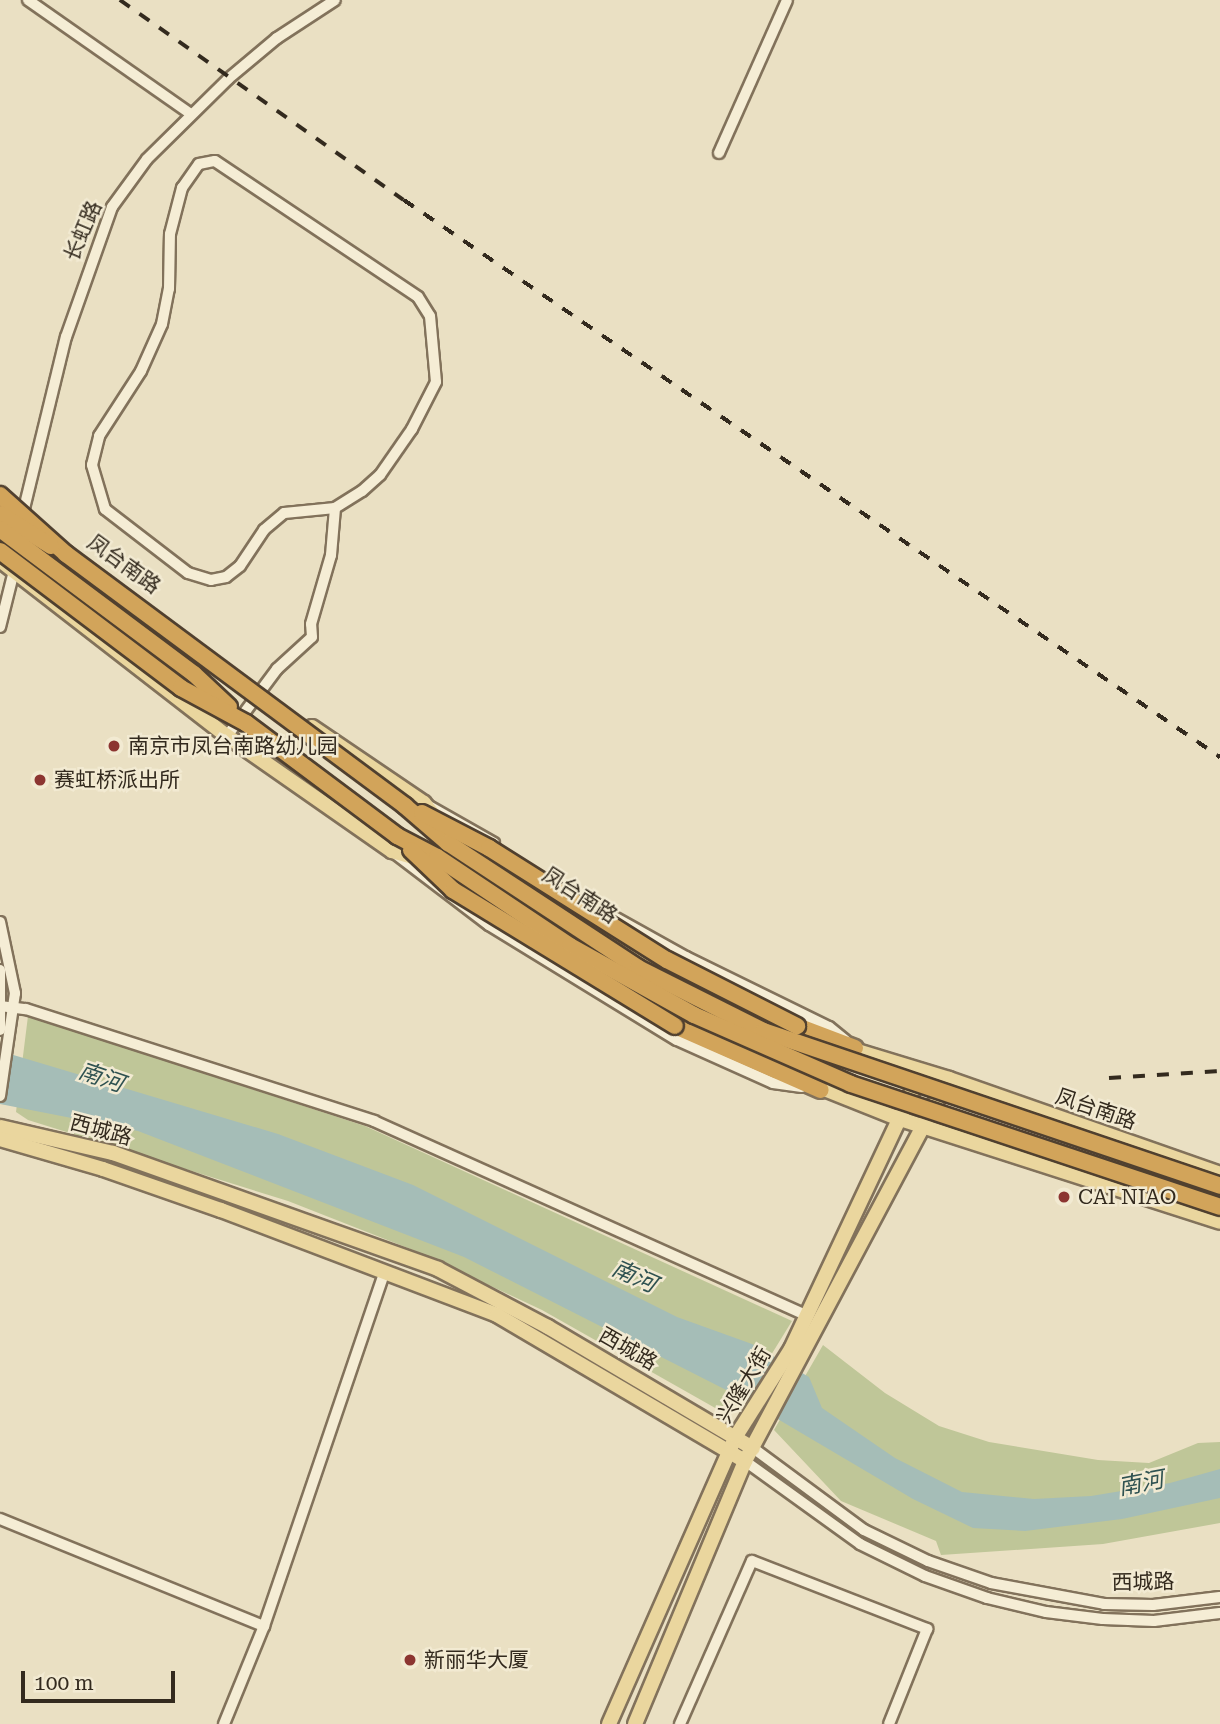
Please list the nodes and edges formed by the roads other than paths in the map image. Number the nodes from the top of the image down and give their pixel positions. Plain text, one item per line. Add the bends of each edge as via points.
1 (28, 0) edge
2 (335, 0) edge
3 (787, 0) edge
4 (191, 114) junction
5 (719, 153) dead end
6 (0, 497) edge
7 (335, 508) junction
8 (0, 514) edge
9 (23, 517) junction
10 (0, 529) edge
11 (66, 554) junction
12 (3, 563) edge
13 (0, 626) edge
14 (259, 691) junction
15 (246, 723) junction
16 (227, 736) junction
17 (424, 803) junction
18 (405, 806) junction
19 (395, 844) junction
20 (0, 922) edge
21 (0, 970) edge
22 (5, 1006) edge
23 (4, 1033) edge
24 (855, 1048) junction
25 (922, 1071) junction
26 (949, 1079) junction
27 (821, 1090) junction
28 (0, 1096) edge
29 (897, 1118) junction
30 (921, 1125) junction
31 (0, 1127) edge
32 (0, 1139) edge
33 (1220, 1174) edge
34 (1220, 1186) edge
35 (1220, 1207) edge
36 (1220, 1222) edge
37 (385, 1271) junction
38 (806, 1315) junction
39 (797, 1353) junction
40 (736, 1436) junction
41 (753, 1448) junction
42 (731, 1452) junction
43 (745, 1461) junction
44 (818, 1498) junction
45 (808, 1510) junction
46 (0, 1519) edge
47 (1220, 1597) edge
48 (1220, 1613) edge
49 (264, 1626) junction
50 (224, 1724) edge
51 (609, 1724) edge
52 (635, 1724) edge
53 (680, 1724) edge
54 (889, 1724) edge

1 - 4 street
2 - 4 street, 长虹路 via 277,38
3 - 5 street
4 - 9 street, 长虹路 via 128,182 94,248 66,337
6 - 9 main road, 凤台南路
6 - 11 highway, bridge
7 - 7 street via 380,475 432,395 436,382 430,316 407,289 270,197 215,161 199,164 182,188 170,234 169,289 162,324 141,371 99,436 92,465 105,509 188,573 211,580 226,577 240,566 264,530 284,513
7 - 14 street via 331,555 311,624 312,637
8 - 11 highway, bridge
9 - 12 street, 长虹路
9 - 14 main road, 凤台南路
10 - 15 highway, bridge via 194,674
11 - 18 highway, 凤台南路, bridge
12 - 13 street, 长虹路
12 - 15 highway, bridge via 181,688
12 - 16 main road
14 - 16 street
14 - 17 main road, 凤台南路
15 - 19 highway, bridge
16 - 19 main road
17 - 24 street via 686,957 829,1027
17 - 24 main road, 凤台南路 via 448,834 580,923 650,962 829,1046
18 - 24 highway, bridge via 489,848 677,965 797,1026
18 - 34 highway, 凤台南路, bridge via 448,843 573,929 700,1003 800,1044
19 - 27 main road via 428,861 616,988 798,1073
19 - 27 highway, bridge via 453,890 675,1026
19 - 35 highway, bridge via 694,1015 802,1064
20 - 22 street via 15,993
21 - 22 street
22 - 23 street
22 - 38 street via 373,1121
23 - 28 street
24 - 25 main road, 凤台南路
25 - 26 main road, 凤台南路
25 - 29 main road, 兴隆大街
26 - 30 main road, 兴隆大街
26 - 33 main road, 凤台南路
27 - 29 main road
29 - 30 main road
29 - 38 main road, 兴隆大街
30 - 36 main road
30 - 39 main road, 兴隆大街
31 - 40 main road, 西城路 via 113,1153 438,1269
32 - 37 main road, 西城路 via 103,1169
37 - 42 main road, 西城路 via 497,1315
37 - 49 street
38 - 39 main road, 兴隆大街
39 - 40 main road, 兴隆大街
39 - 41 main road, 兴隆大街
40 - 41 main road, 西城路
40 - 42 main road, 兴隆大街
41 - 43 main road, 兴隆大街
41 - 44 street, 西城路
42 - 43 main road, 西城路
42 - 51 main road, 兴隆大街
43 - 45 street, 西城路
43 - 52 main road, 兴隆大街
44 - 45 street via 807,1500
44 - 47 street, 西城路 via 864,1530 928,1561 991,1583 1104,1604 1153,1605
45 - 48 street, 西城路 via 860,1544 925,1576 999,1601 1103,1619 1154,1620
46 - 49 street
49 - 50 street
53 - 54 street via 752,1561 927,1629

